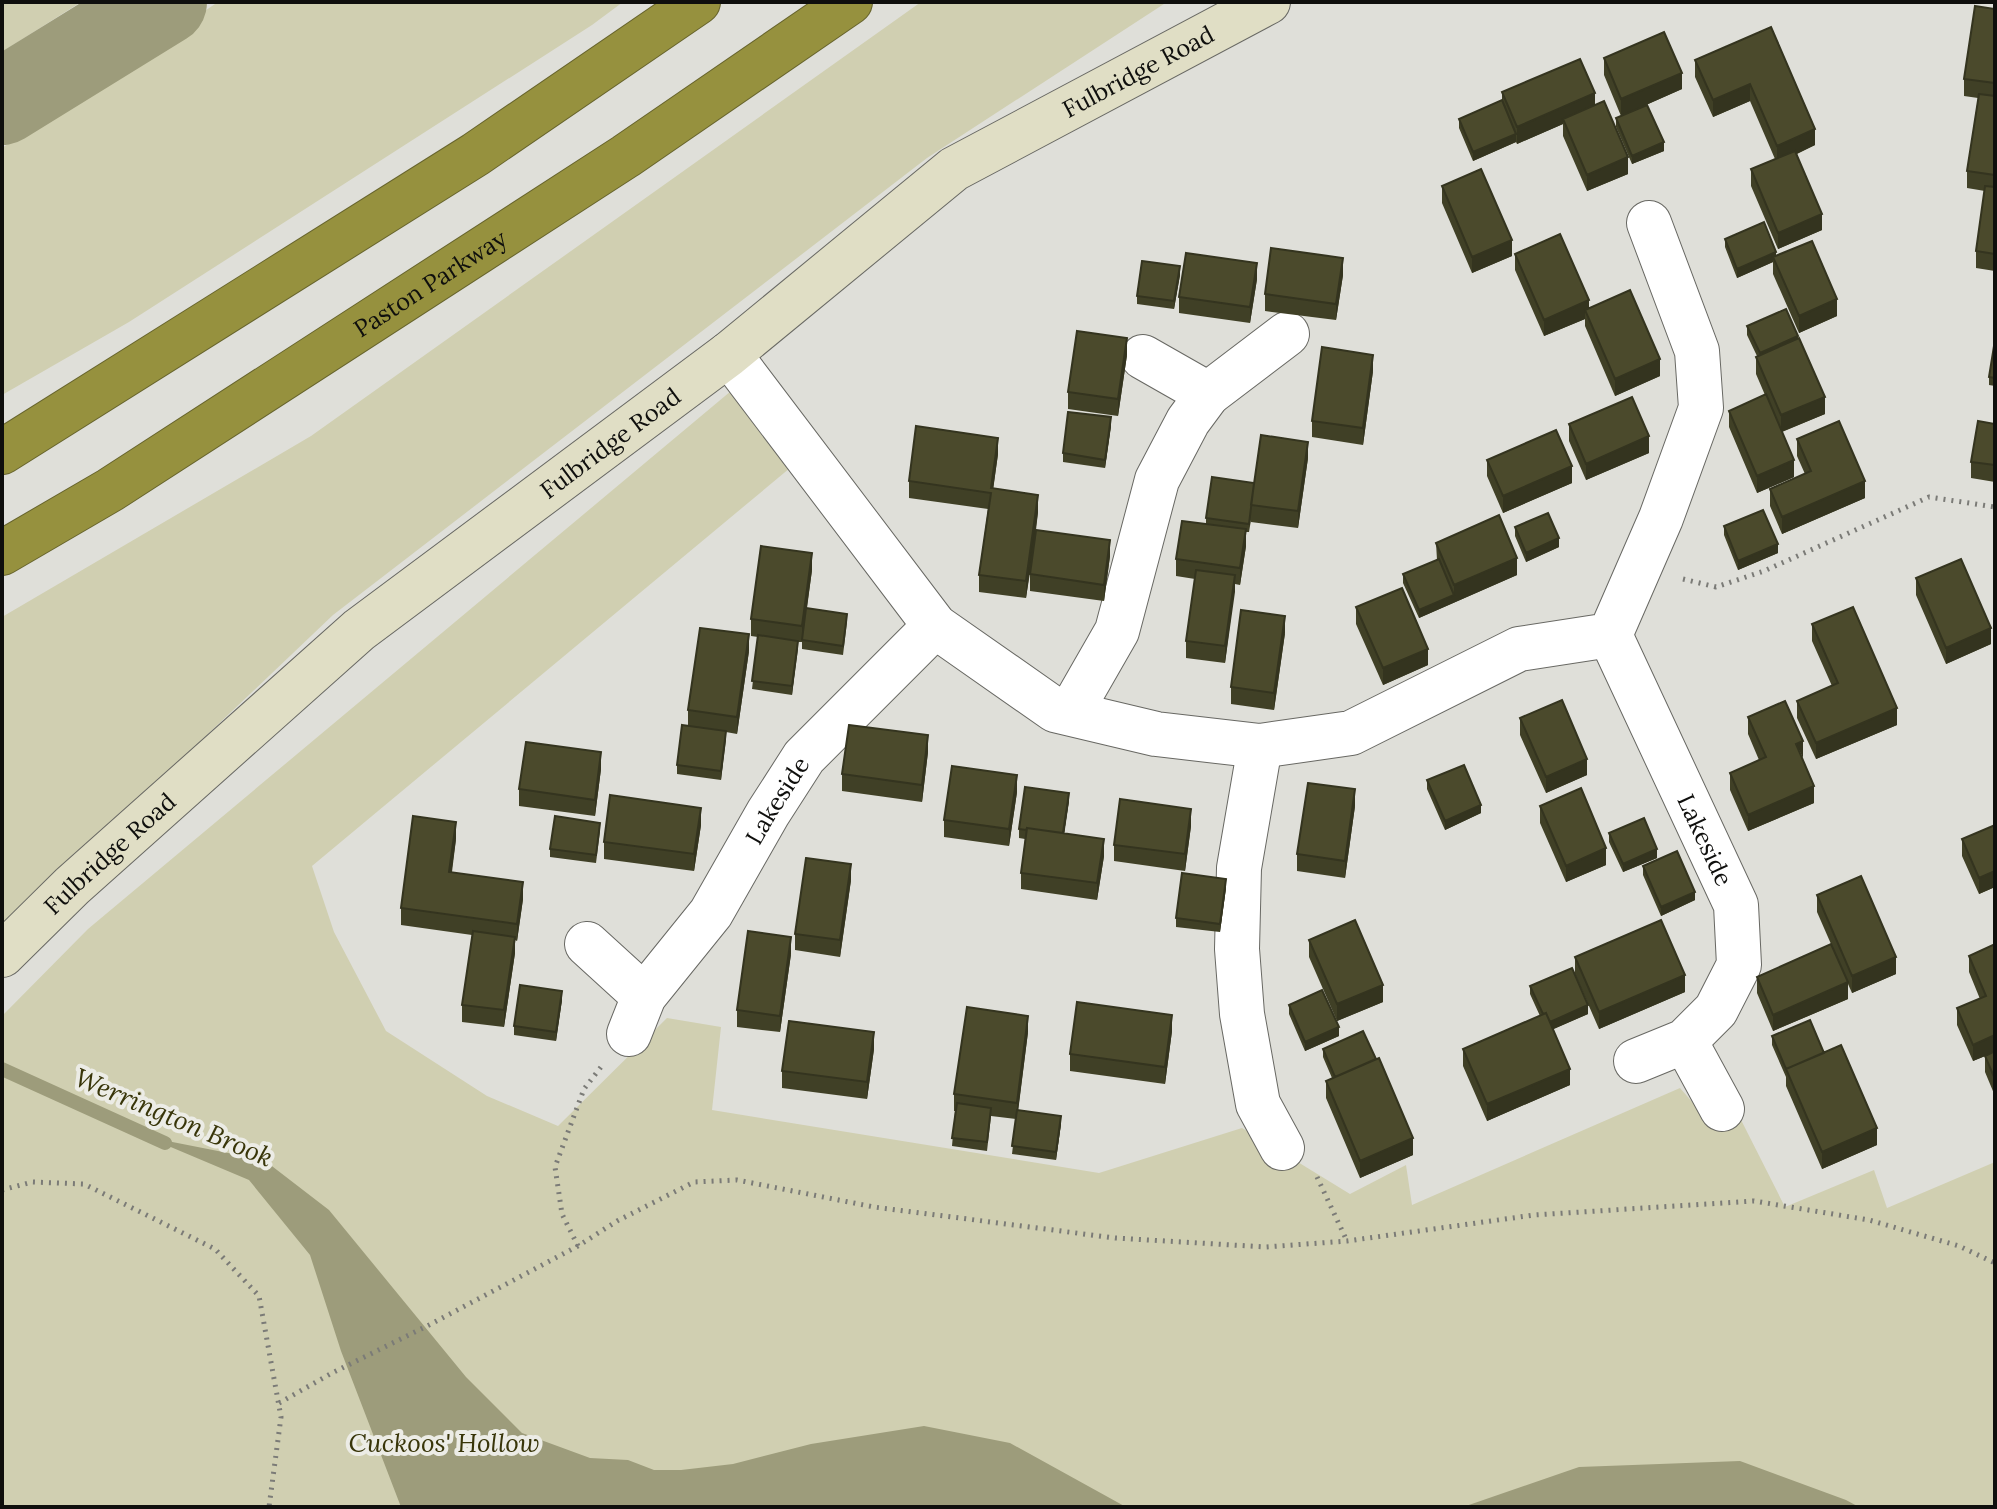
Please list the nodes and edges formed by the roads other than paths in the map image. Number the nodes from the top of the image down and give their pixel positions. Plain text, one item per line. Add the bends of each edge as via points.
1 (698, 2) edge
2 (850, 2) edge
3 (1268, 2) edge
4 (1649, 223) dead end
5 (1287, 334) dead end
6 (729, 354) junction
7 (1143, 357) dead end
8 (1208, 394) junction
9 (2, 452) edge
10 (2, 553) edge
11 (935, 626) junction
12 (1610, 635) junction
13 (1070, 713) junction
14 (1260, 746) junction
15 (587, 944) dead end
16 (2, 955) edge
17 (1685, 1041) junction
18 (1636, 1061) dead end
19 (1722, 1109) dead end
20 (1282, 1148) road end

1 - 9 highway via 476,154
2 - 10 highway, Paston Parkway via 573,191 110,490
3 - 6 street, Fulbridge Road via 954,169
4 - 12 street via 1697,351 1701,408
5 - 8 street
6 - 11 street
6 - 16 street, Fulbridge Road via 359,630
7 - 8 street
8 - 13 street via 1157,480 1117,631
11 - 13 street via 1055,710
11 - 15 street, Lakeside via 804,757 711,913 636,1015
12 - 14 street via 1519,649 1351,733
12 - 17 street, Lakeside via 1736,905 1739,965 1716,1010
13 - 14 street via 1156,734
14 - 20 street via 1239,868 1237,949 1258,1104
17 - 18 street, Lakeside
17 - 19 street

